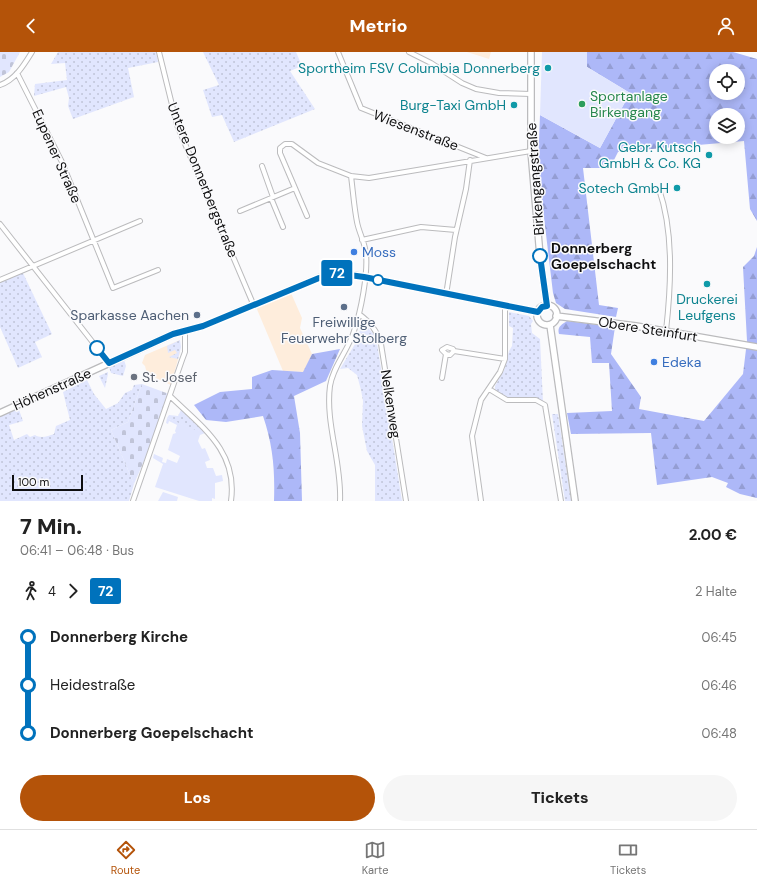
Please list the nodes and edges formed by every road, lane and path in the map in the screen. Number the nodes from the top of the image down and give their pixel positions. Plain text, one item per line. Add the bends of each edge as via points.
1 (32, 52) edge
2 (159, 52) edge
3 (338, 52) edge
4 (409, 52) edge
5 (532, 52) edge
6 (17, 73) junction
7 (0, 85) edge
8 (531, 94) junction
9 (531, 151) junction
10 (486, 158) junction
11 (470, 160) junction
12 (262, 166) dead end
13 (351, 176) junction
14 (295, 188) junction
15 (659, 189) dead end
16 (272, 198) junction
17 (240, 211) dead end
18 (307, 216) dead end
19 (140, 221) dead end
20 (0, 224) edge
21 (283, 227) dead end
22 (456, 230) junction
23 (93, 240) junction
24 (362, 240) junction
25 (33, 265) junction
26 (158, 270) dead end
27 (364, 277) junction
28 (0, 280) edge
29 (446, 294) junction
30 (505, 305) junction
31 (254, 306) junction
32 (547, 306) junction
33 (538, 312) junction
34 (359, 314) junction
35 (556, 316) junction
36 (550, 324) junction
37 (185, 330) junction
38 (666, 331) junction
39 (757, 347) edge
40 (454, 351) junction
41 (446, 354) junction
42 (505, 359) junction
43 (109, 363) junction
44 (442, 378) dead end
45 (489, 389) junction
46 (170, 396) junction
47 (0, 412) edge
48 (133, 501) edge
49 (231, 501) edge
50 (340, 501) edge
51 (406, 501) edge
52 (481, 501) edge
53 (560, 501) edge
54 (575, 501) edge

1 - 6 street
2 - 31 street, Untere Donnerbergstraße via 177,125
3 - 10 street, Wiesenstraße via 361,108
4 - 8 street via 476,89
5 - 8 street, Birkengangstraße
6 - 7 street via 7,83
6 - 23 street, Eupener Straße via 61,160
8 - 9 street, Birkengangstraße
9 - 10 street
9 - 32 street, Birkengangstraße
10 - 11 street
11 - 13 street via 369,178
11 - 22 street
12 - 16 street
13 - 14 street via 318,163 288,143 282,146 280,153
13 - 24 street
14 - 16 street
14 - 18 street
15 - 38 street via 664,202 670,265
16 - 17 street
16 - 21 street
19 - 23 street
20 - 25 street
22 - 24 street via 421,227
22 - 29 street
23 - 25 street
23 - 26 street, Eupener Straße via 113,288
24 - 27 street via 366,258
25 - 28 street
25 - 43 street
27 - 29 street, Höhenstraße
27 - 31 street, Höhenstraße via 328,274
27 - 34 street
29 - 30 street, Höhenstraße
30 - 33 street, Höhenstraße
30 - 42 street
31 - 37 street, Höhenstraße via 203,326
32 - 33 street
32 - 35 street via 554,310
33 - 36 street via 540,322
34 - 50 street via 351,340 332,375 330,387 329,399 339,464
34 - 51 street, Nelkenweg via 377,332 381,344
35 - 36 street
35 - 38 street, Obere Steinfurt
36 - 54 street
37 - 43 street, Höhenstraße
37 - 46 street via 185,352
38 - 39 street, Obere Steinfurt
40 - 41 street via 450,355
40 - 41 street via 445,347 442,350
40 - 42 street
41 - 44 street
42 - 45 street
43 - 47 street, Höhenstraße
45 - 52 street via 478,409 472,436
45 - 53 street via 507,400 536,400 545,406
46 - 48 street
46 - 49 street via 218,444 229,468 232,482

